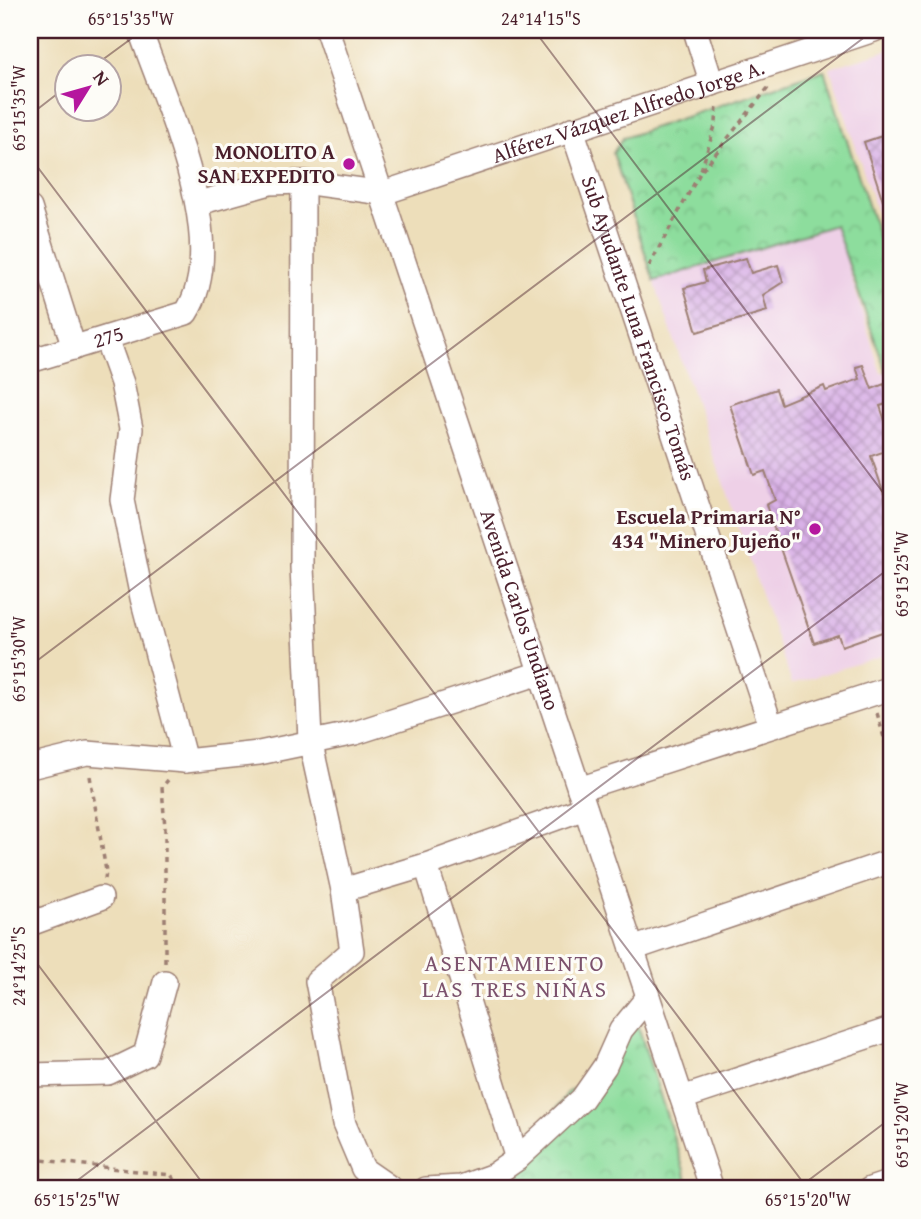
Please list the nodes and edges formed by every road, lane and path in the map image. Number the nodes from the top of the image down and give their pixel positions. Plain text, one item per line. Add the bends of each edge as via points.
1 (140, 30) edge
2 (327, 30) edge
3 (695, 30) edge
4 (874, 30) edge
5 (712, 84) junction
6 (770, 86) dead end
7 (572, 129) junction
8 (700, 173) junction
9 (303, 182) junction
10 (383, 192) junction
11 (199, 202) junction
12 (30, 208) edge
13 (649, 266) dead end
14 (106, 338) junction
15 (74, 348) junction
16 (30, 361) edge
17 (540, 673) junction
18 (881, 692) edge
19 (771, 726) junction
20 (310, 740) junction
21 (87, 753) junction
22 (32, 758) edge
23 (184, 761) junction
24 (891, 762) edge
25 (582, 799) junction
26 (891, 861) edge
27 (426, 865) junction
28 (343, 890) junction
29 (101, 898) joint
30 (30, 924) edge
31 (632, 949) junction
32 (165, 982) joint
33 (648, 997) junction
34 (891, 1029) edge
35 (30, 1075) edge
36 (681, 1098) junction
37 (517, 1158) junction
38 (891, 1182) edge
39 (37, 1189) edge
40 (183, 1189) edge
41 (392, 1189) edge
42 (426, 1189) edge
43 (712, 1189) edge
44 (870, 1189) edge

1 - 11 street
2 - 10 street, Avenida Carlos Undiano
3 - 5 street
4 - 5 street, Alférez Vázquez Alfredo Jorge A.
5 - 7 street, Alférez Vázquez Alfredo Jorge A.
5 - 8 path via 718,106 716,123
6 - 8 path
7 - 10 street, Alférez Vázquez Alfredo Jorge A.
7 - 19 street, Sub Ayudante Luna Francisco Tomás
8 - 13 path
9 - 10 street
9 - 11 street via 270,183
9 - 20 street via 302,554
10 - 17 street, Avenida Carlos Undiano
11 - 14 street, 275 via 202,246 196,299 186,313
12 - 15 street
14 - 15 street, 275
14 - 23 street via 122,383 131,429 122,500
15 - 16 street, 275
17 - 20 street via 355,733
17 - 25 street, Avenida Carlos Undiano
18 - 19 street
18 - 24 path
19 - 25 street
20 - 23 street via 258,753
20 - 28 street
21 - 22 street
21 - 23 street
21 - 29 path via 106,871
23 - 32 path via 162,787
25 - 27 street
25 - 31 street, Avenida Carlos Undiano
26 - 31 street
27 - 28 street
27 - 37 street
28 - 41 street via 352,951 317,981 344,1124 363,1168
29 - 30 street
31 - 33 street, Avenida Carlos Undiano
32 - 35 street via 145,1055 108,1073
33 - 36 street, Avenida Carlos Undiano
33 - 37 street via 621,1030 605,1066 582,1099
34 - 36 street
36 - 43 street, Avenida Carlos Undiano
37 - 42 street via 494,1175 461,1187
38 - 44 street
39 - 40 path via 33,1159 171,1175

